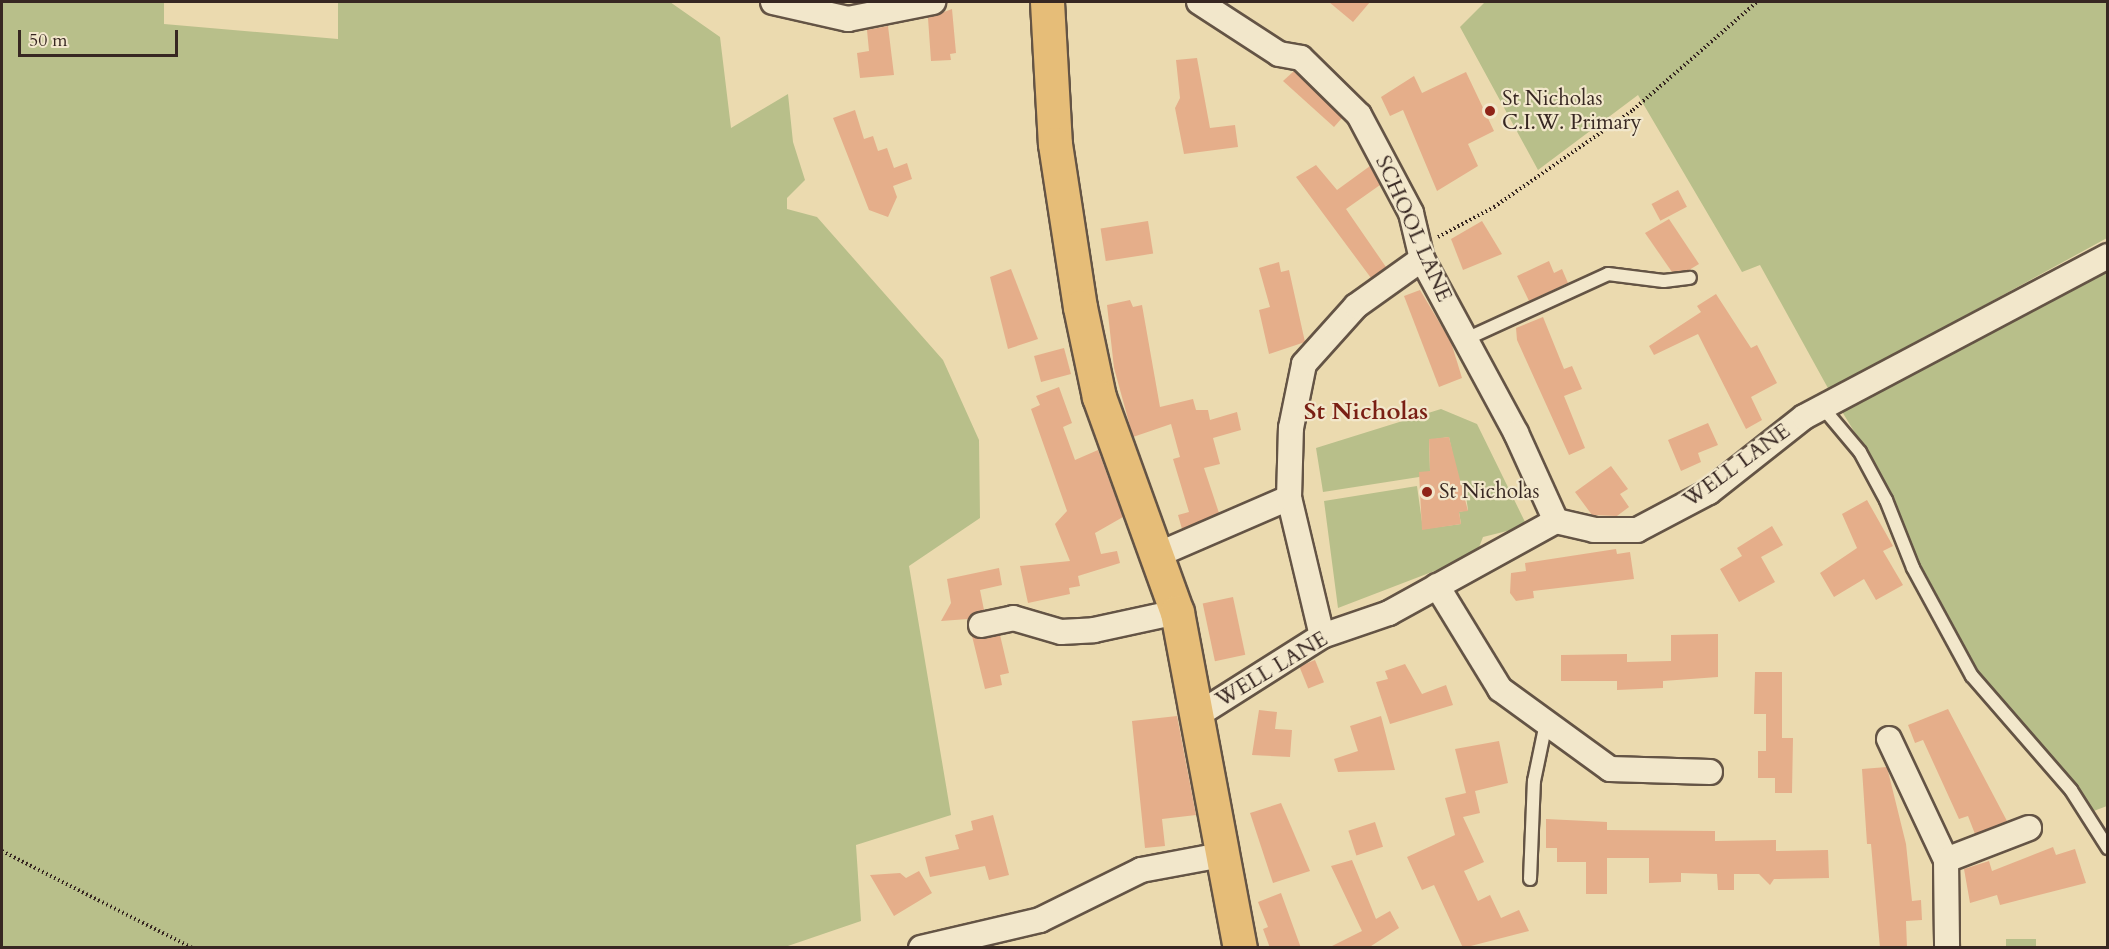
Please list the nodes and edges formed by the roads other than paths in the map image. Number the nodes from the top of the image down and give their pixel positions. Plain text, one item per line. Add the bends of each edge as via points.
1 (772, 2) edge
2 (933, 2) edge
3 (1047, 2) edge
4 (1199, 2) edge
5 (1420, 253) junction
6 (2108, 256) edge
7 (1690, 278) dead end
8 (1464, 340) junction
9 (1823, 408) junction
10 (1288, 498) junction
11 (1556, 521) junction
12 (1157, 555) junction
13 (1437, 586) junction
14 (1177, 612) junction
15 (981, 625) dead end
16 (1322, 636) junction
17 (1199, 714) junction
18 (1546, 723) junction
19 (1889, 739) dead end
20 (1710, 772) dead end
21 (2029, 828) dead end
22 (2108, 848) edge
23 (1221, 855) junction
24 (1946, 860) junction
25 (1530, 879) dead end
26 (921, 948) edge
27 (1240, 948) edge
28 (1947, 948) edge

1 - 2 street via 848,19
3 - 12 main road via 1055,144 1080,307 1099,397
4 - 5 street, SCHOOL LANE via 1279,54 1301,58 1341,91 1392,173 1411,213
5 - 8 street, SCHOOL LANE
5 - 10 street via 1356,306 1304,364 1292,428
6 - 9 street, WELL LANE
7 - 8 lane via 1680,282 1608,274
8 - 11 street, SCHOOL LANE
9 - 11 street, WELL LANE via 1709,492 1637,530 1594,530
9 - 22 lane via 1860,452 1886,500 1913,568 1972,676 2071,790
10 - 12 street
10 - 16 street
11 - 13 street, WELL LANE
12 - 14 main road
13 - 16 street, WELL LANE via 1389,613
13 - 18 street via 1500,688
14 - 15 street via 1094,630 1061,632 1012,618
14 - 17 main road
16 - 17 street, WELL LANE
17 - 23 main road
18 - 20 street via 1610,769
18 - 25 lane via 1534,780
19 - 24 street
21 - 24 street
23 - 26 street via 1141,870 1040,920
23 - 27 main road
24 - 28 street

